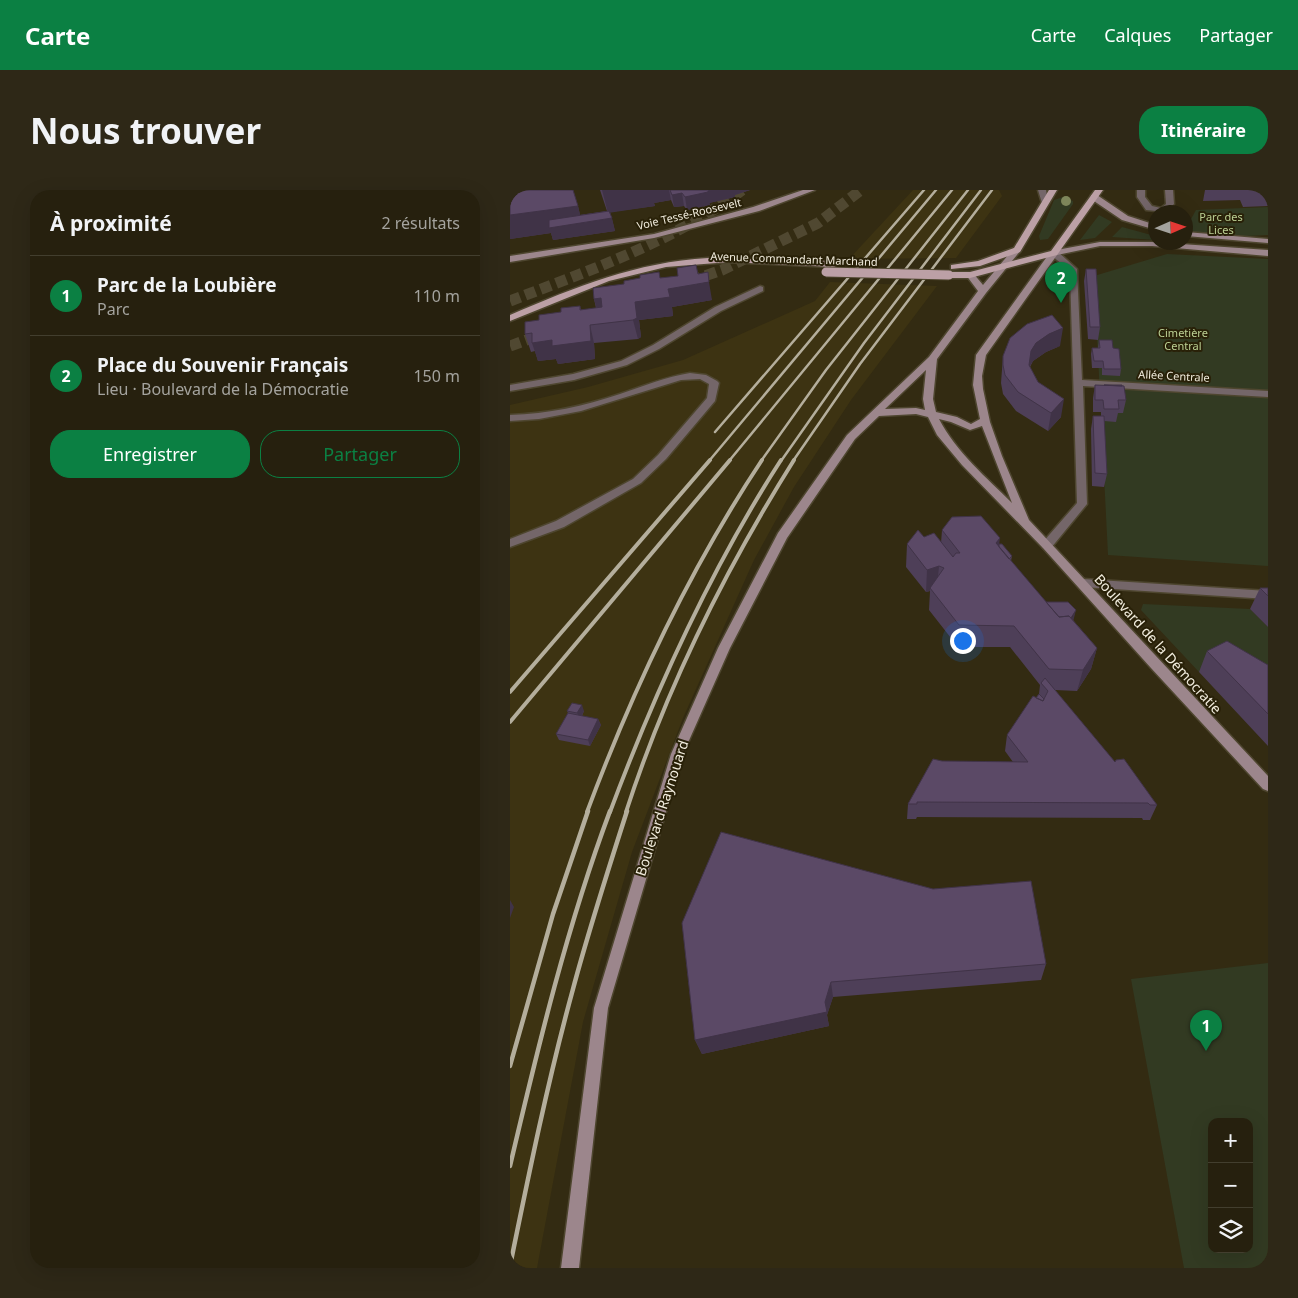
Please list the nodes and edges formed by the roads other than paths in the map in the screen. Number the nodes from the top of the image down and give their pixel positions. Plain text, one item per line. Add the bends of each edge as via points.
1 (811, 190) edge
2 (1042, 190) edge
3 (1053, 190) edge
4 (1085, 190) edge
5 (1141, 190) edge
6 (1169, 190) edge
7 (1097, 193) edge
8 (1045, 201) junction
9 (1170, 205) edge
10 (1148, 207) edge
11 (1148, 225) edge
12 (1193, 235) edge
13 (1268, 242) edge
14 (1017, 250) junction
15 (1054, 253) junction
16 (1268, 253) edge
17 (510, 259) edge
18 (1004, 266) junction
19 (952, 271) junction
20 (970, 275) junction
21 (760, 288) dead end
22 (983, 291) junction
23 (510, 318) edge
24 (510, 327) edge
25 (932, 359) junction
26 (1079, 383) junction
27 (510, 388) edge
28 (1268, 394) edge
29 (510, 406) edge
30 (876, 413) junction
31 (931, 414) junction
32 (510, 417) edge
33 (985, 420) junction
34 (1026, 524) junction
35 (510, 543) edge
36 (1047, 545) junction
37 (1083, 583) junction
38 (1268, 595) edge
39 (1268, 785) edge
40 (570, 1268) edge

1 - 17 street, Voie Tessé-Roosevelt via 756,209 654,236
2 - 8 street
3 - 8 main road
4 - 7 main road
5 - 10 street via 1140,196
6 - 9 street
7 - 11 street via 1125,218
7 - 15 main road
8 - 14 main road
12 - 13 street
14 - 18 street
14 - 19 main road
15 - 16 street via 1100,244 1152,244
15 - 18 main road, Avenue Commandant Marchand
15 - 26 street via 1073,269 1074,274
15 - 33 street, Boulevard de la Démocratie via 981,355 978,388
18 - 20 main road, Avenue Commandant Marchand
18 - 22 street
19 - 20 main road, Avenue Commandant Marchand
19 - 23 main road, Avenue Commandant Marchand via 734,260 665,264 580,288
19 - 24 main road, Avenue Commandant Marchand, bridge via 826,272 724,266 663,272 612,285
20 - 22 street
21 - 27 street via 624,363 574,377
22 - 25 street
25 - 30 street, Boulevard Raynouard
25 - 31 street, Boulevard de la Démocratie via 928,398
26 - 28 street, Allée Centrale
26 - 36 street via 1082,504
29 - 32 street
30 - 31 street via 916,411
30 - 40 street, Boulevard Raynouard via 851,437 782,536 724,648 677,754 601,1008
31 - 33 street via 970,426
31 - 34 street, Boulevard de la Démocratie via 966,463
32 - 35 street via 532,418 563,413 690,376 703,377 714,383 712,399 637,481 560,524
33 - 34 street, Boulevard de la Démocratie
34 - 36 street, Boulevard de la Démocratie
36 - 37 street, Boulevard de la Démocratie
37 - 38 street
37 - 39 street, Boulevard de la Démocratie

